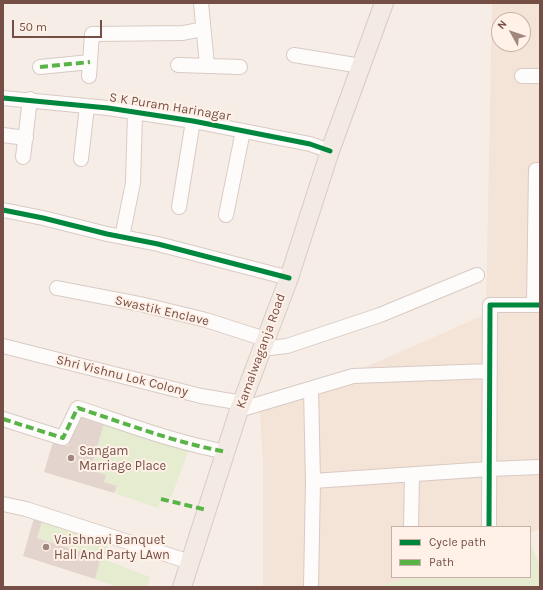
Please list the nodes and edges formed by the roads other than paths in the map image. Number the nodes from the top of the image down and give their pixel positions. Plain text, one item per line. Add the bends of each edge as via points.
1 (201, 3) edge
2 (384, 3) edge
3 (203, 29) junction
4 (294, 55) dead end
5 (90, 62) junction
6 (178, 65) dead end
7 (207, 65) junction
8 (361, 66) junction
9 (40, 67) dead end
10 (240, 67) dead end
11 (89, 76) dead end
12 (522, 76) dead end
13 (540, 76) edge
14 (3, 98) edge
15 (30, 99) junction
16 (87, 106) junction
17 (135, 113) junction
18 (193, 121) junction
19 (244, 131) junction
20 (3, 135) edge
21 (26, 138) junction
22 (330, 151) junction
23 (23, 157) dead end
24 (81, 159) dead end
25 (540, 170) edge
26 (179, 207) dead end
27 (3, 210) edge
28 (226, 215) dead end
29 (122, 237) junction
30 (537, 263) edge
31 (477, 275) dead end
32 (288, 278) junction
33 (57, 288) dead end
34 (537, 305) edge
35 (263, 344) junction
36 (3, 346) edge
37 (490, 371) junction
38 (311, 389) junction
39 (241, 406) junction
40 (3, 419) edge
41 (227, 452) junction
42 (540, 467) edge
43 (489, 469) junction
44 (412, 475) junction
45 (313, 481) junction
46 (3, 504) edge
47 (411, 526) edge
48 (489, 526) edge
49 (190, 562) junction
50 (182, 587) edge
51 (311, 587) edge

1 - 3 street
2 - 8 main road, Kamalwaganja Road
3 - 5 street via 183,33 92,34
3 - 7 street
4 - 8 street
5 - 9 street
5 - 11 street
6 - 7 street
7 - 10 street
8 - 22 main road, Kamalwaganja Road
12 - 13 street
14 - 15 street, S K Puram Harinagar
15 - 16 street, S K Puram Harinagar
15 - 21 street
16 - 17 street, S K Puram Harinagar
16 - 24 street
17 - 18 street, S K Puram Harinagar
17 - 29 street via 133,183
18 - 19 street, S K Puram Harinagar
18 - 26 street
19 - 22 street, S K Puram Harinagar via 310,144
19 - 28 street
20 - 21 street
21 - 23 street
22 - 32 main road, Kamalwaganja Road
25 - 30 street via 536,170
27 - 29 street
29 - 32 street
30 - 34 street
31 - 35 street via 380,315 287,346
32 - 35 main road, Kamalwaganja Road
33 - 35 street, Swastik Enclave via 192,317
34 - 37 street via 490,305
35 - 39 main road, Kamalwaganja Road
36 - 39 street, Shri Vishnu Lok Colony
37 - 38 street via 353,376
37 - 43 street
38 - 39 street
38 - 45 street
39 - 41 main road, Kamalwaganja Road
40 - 41 street via 62,438 78,408 172,439
41 - 49 main road, Kamalwaganja Road
42 - 43 street
43 - 44 street
43 - 48 street
44 - 45 street
44 - 47 street
45 - 51 street
46 - 49 street via 26,509
49 - 50 main road, Kamalwaganja Road

